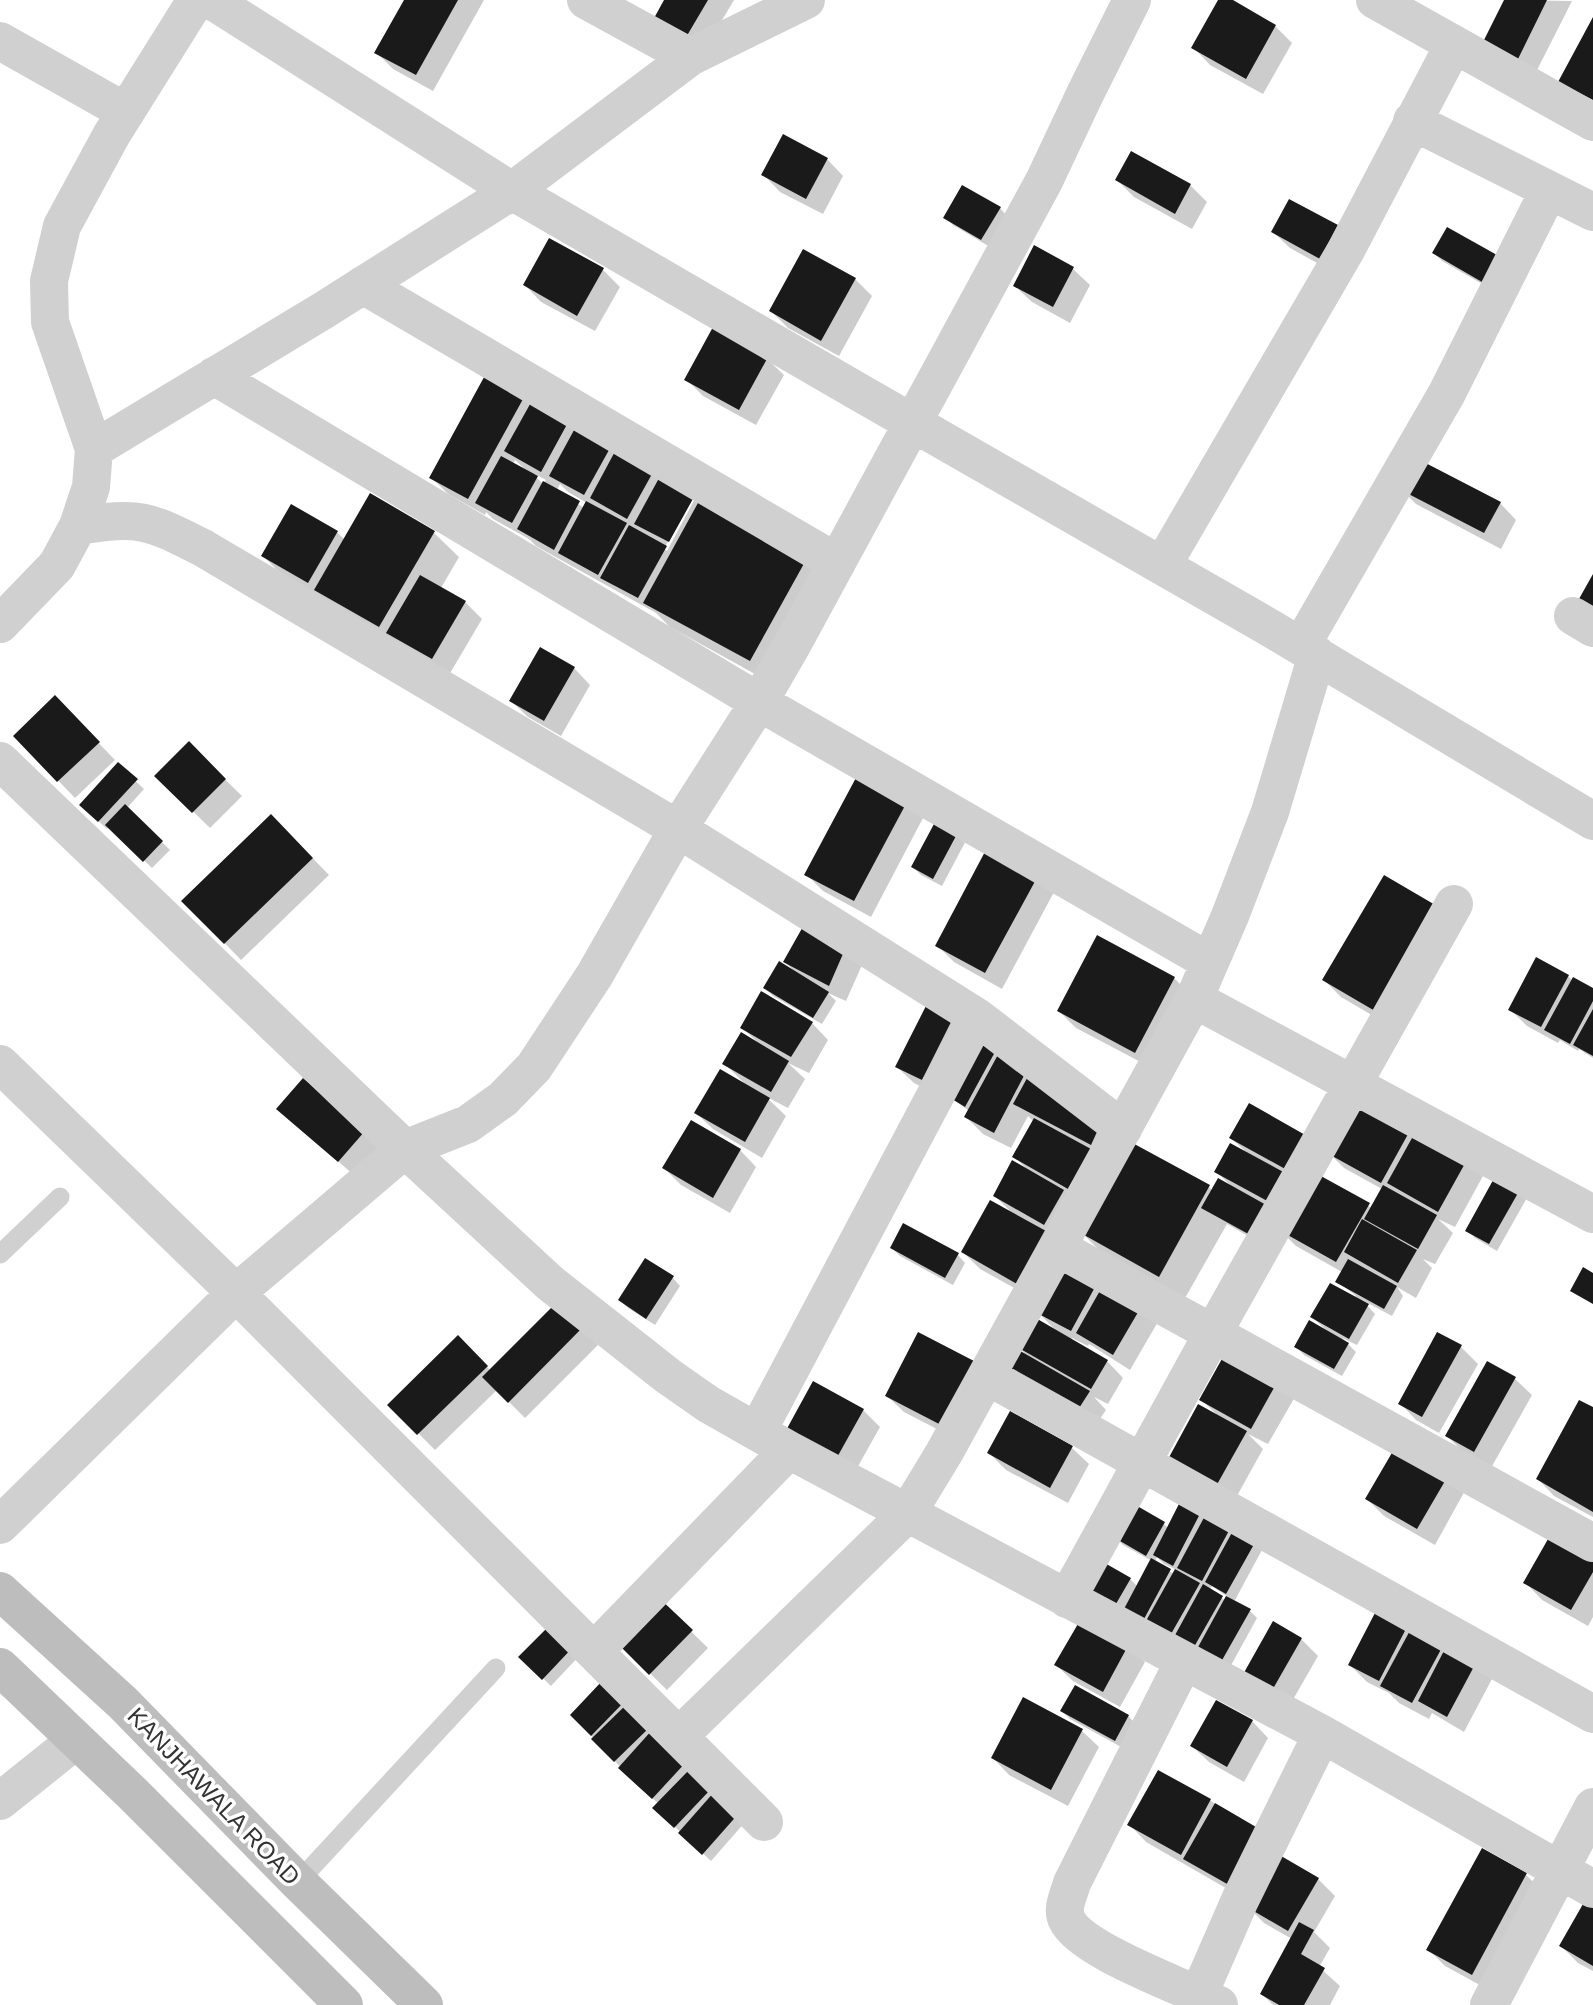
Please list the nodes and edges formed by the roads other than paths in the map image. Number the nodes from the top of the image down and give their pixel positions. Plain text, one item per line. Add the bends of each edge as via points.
1 (196, 0) edge
2 (211, 0) edge
3 (586, 0) edge
4 (806, 0) edge
5 (1132, 0) edge
6 (1375, 0) edge
7 (0, 41) edge
8 (1454, 44) junction
9 (690, 58) junction
10 (126, 112) junction
11 (1412, 121) junction
12 (1593, 121) edge
13 (1549, 190) junction
14 (512, 191) junction
15 (1593, 212) edge
16 (363, 285) junction
17 (214, 376) junction
18 (912, 424) junction
19 (94, 449) junction
20 (78, 526) junction
21 (836, 562) junction
22 (1162, 566) junction
23 (0, 624) edge
24 (1309, 651) junction
25 (759, 702) junction
26 (0, 761) edge
27 (1593, 821) edge
28 (678, 829) junction
29 (1454, 904) dead end
30 (1210, 962) junction
31 (1194, 999) junction
32 (977, 1017) junction
33 (0, 1064) edge
34 (1353, 1085) junction
35 (1122, 1129) junction
36 (405, 1149) junction
37 (60, 1197) dead end
38 (1593, 1214) edge
39 (1058, 1248) junction
40 (0, 1254) edge
41 (236, 1293) junction
42 (1213, 1334) junction
43 (987, 1376) junction
44 (773, 1441) junction
45 (1142, 1462) junction
46 (907, 1514) junction
47 (0, 1525) edge
48 (1593, 1543) edge
49 (0, 1591) edge
50 (1067, 1599) junction
51 (594, 1651) junction
52 (1184, 1661) junction
53 (0, 1667) edge
54 (496, 1668) dead end
55 (1593, 1714) edge
56 (1322, 1734) junction
57 (679, 1736) junction
58 (75, 1741) junction
59 (0, 1801) edge
60 (1593, 1807) edge
61 (764, 1822) dead end
62 (1560, 1871) junction
63 (298, 1882) junction
64 (1593, 1889) edge
65 (1209, 1999) edge
66 (344, 2005) edge
67 (424, 2005) edge
68 (1489, 2005) edge

1 - 10 street
2 - 14 street
3 - 9 street
4 - 9 street
5 - 18 street via 1044,181
6 - 8 street
7 - 10 street
8 - 11 street
8 - 12 street
9 - 14 street
10 - 19 street via 62,226 49,281 50,322
11 - 13 street
11 - 22 street via 1346,250
13 - 15 street
13 - 24 street via 1447,394
14 - 16 street
14 - 18 street
16 - 17 street
16 - 21 street
17 - 19 street
17 - 25 street
18 - 21 street
18 - 22 street
19 - 20 street via 91,487
20 - 23 street via 57,565
20 - 28 street via 118,519 164,528
21 - 25 street
22 - 24 street
24 - 27 street
24 - 30 street via 1270,812
25 - 28 street
25 - 30 street
26 - 36 street
28 - 32 street
28 - 36 street via 594,976 534,1067 503,1099 468,1124
29 - 34 street
30 - 31 street
31 - 34 street
31 - 35 street
32 - 35 street
32 - 44 street
33 - 41 street
34 - 38 street
34 - 42 street
35 - 39 street
36 - 41 street
36 - 44 street via 613,1335 709,1404
37 - 40 lane
39 - 42 street
39 - 43 street
41 - 47 street
41 - 51 street
42 - 45 street
42 - 48 street
43 - 45 street
43 - 46 street
44 - 46 street
44 - 51 street
45 - 50 street
45 - 55 street
46 - 50 street
46 - 57 street
49 - 63 main road, KANJHAWALA ROAD via 123,1703
50 - 52 street
51 - 57 street
52 - 56 street
52 - 65 street via 1072,1883 1066,1920 1105,1954
53 - 58 main road
54 - 63 lane
56 - 62 street
56 - 65 street via 1240,1900
57 - 61 street
58 - 59 street
58 - 66 main road
60 - 62 street
62 - 64 street
62 - 68 street
63 - 67 main road, KANJHAWALA ROAD

